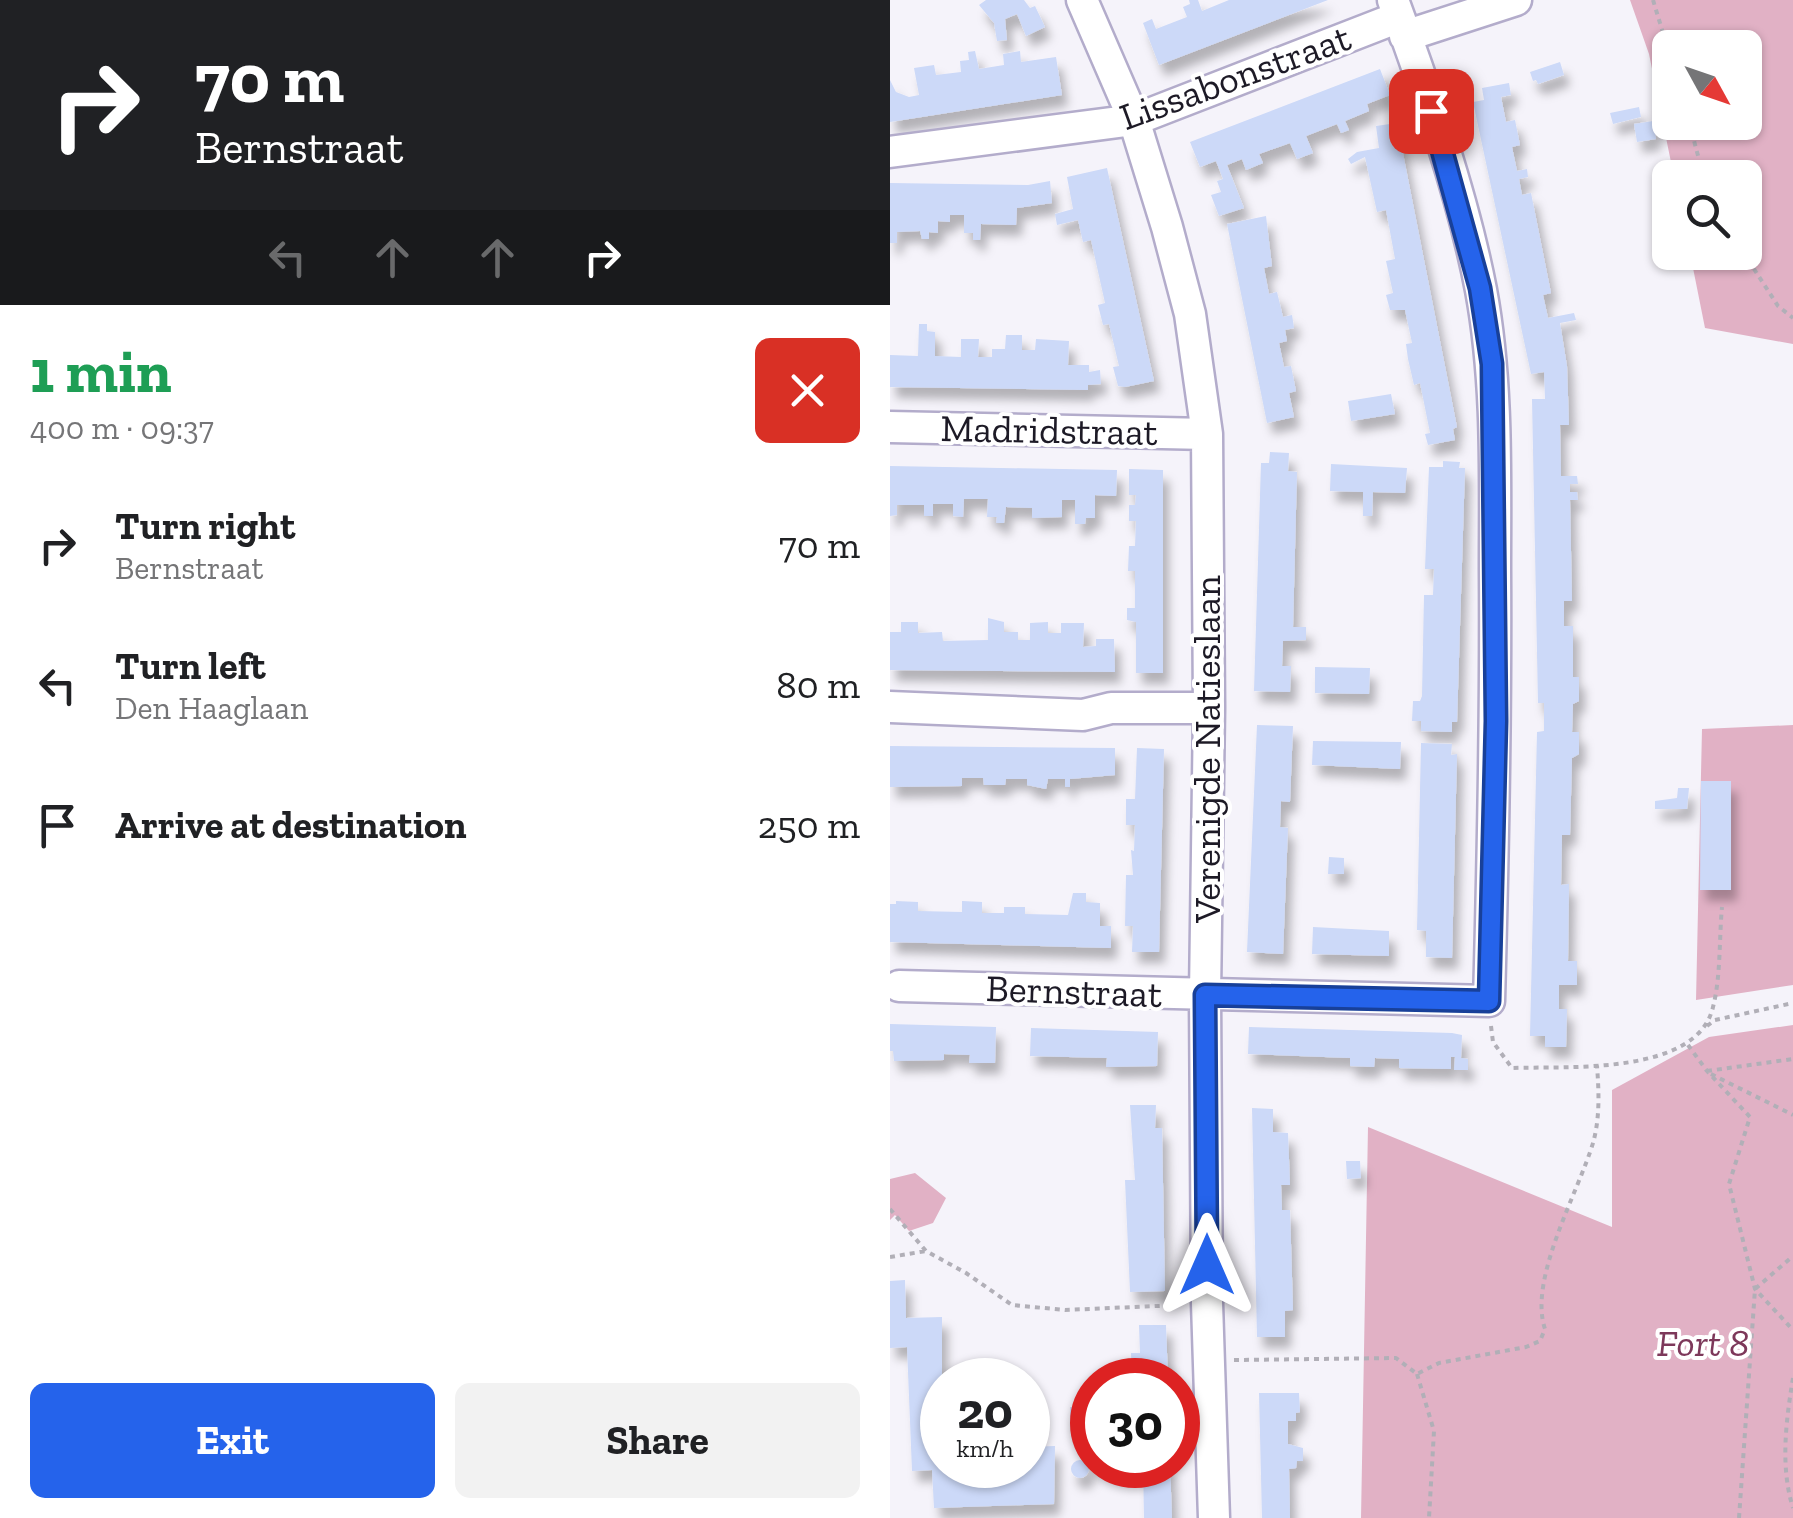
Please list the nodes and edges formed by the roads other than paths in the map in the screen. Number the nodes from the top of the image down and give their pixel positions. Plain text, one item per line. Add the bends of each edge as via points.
1 (1082, 0) edge
2 (1516, 0) edge
3 (1399, 18) edge
4 (1134, 120) junction
5 (890, 152) edge
6 (890, 427) edge
7 (1207, 434) junction
8 (890, 708) edge
9 (1209, 708) junction
10 (899, 986) dead end
11 (1205, 995) junction
12 (1214, 1518) edge

1 - 4 street, Verenigde Natieslaan
2 - 3 street, Lissabonstraat
3 - 4 street, Lissabonstraat
3 - 11 street, Bernstraat via 1476,270 1492,364 1496,721 1489,1001
4 - 5 street, Lissabonstraat
4 - 7 street, Verenigde Natieslaan via 1190,314
6 - 7 street, Madridstraat
7 - 9 street, Verenigde Natieslaan
8 - 9 street via 1083,715 1111,708
9 - 11 street, Verenigde Natieslaan
10 - 11 street, Bernstraat
11 - 12 street, Verenigde Natieslaan

